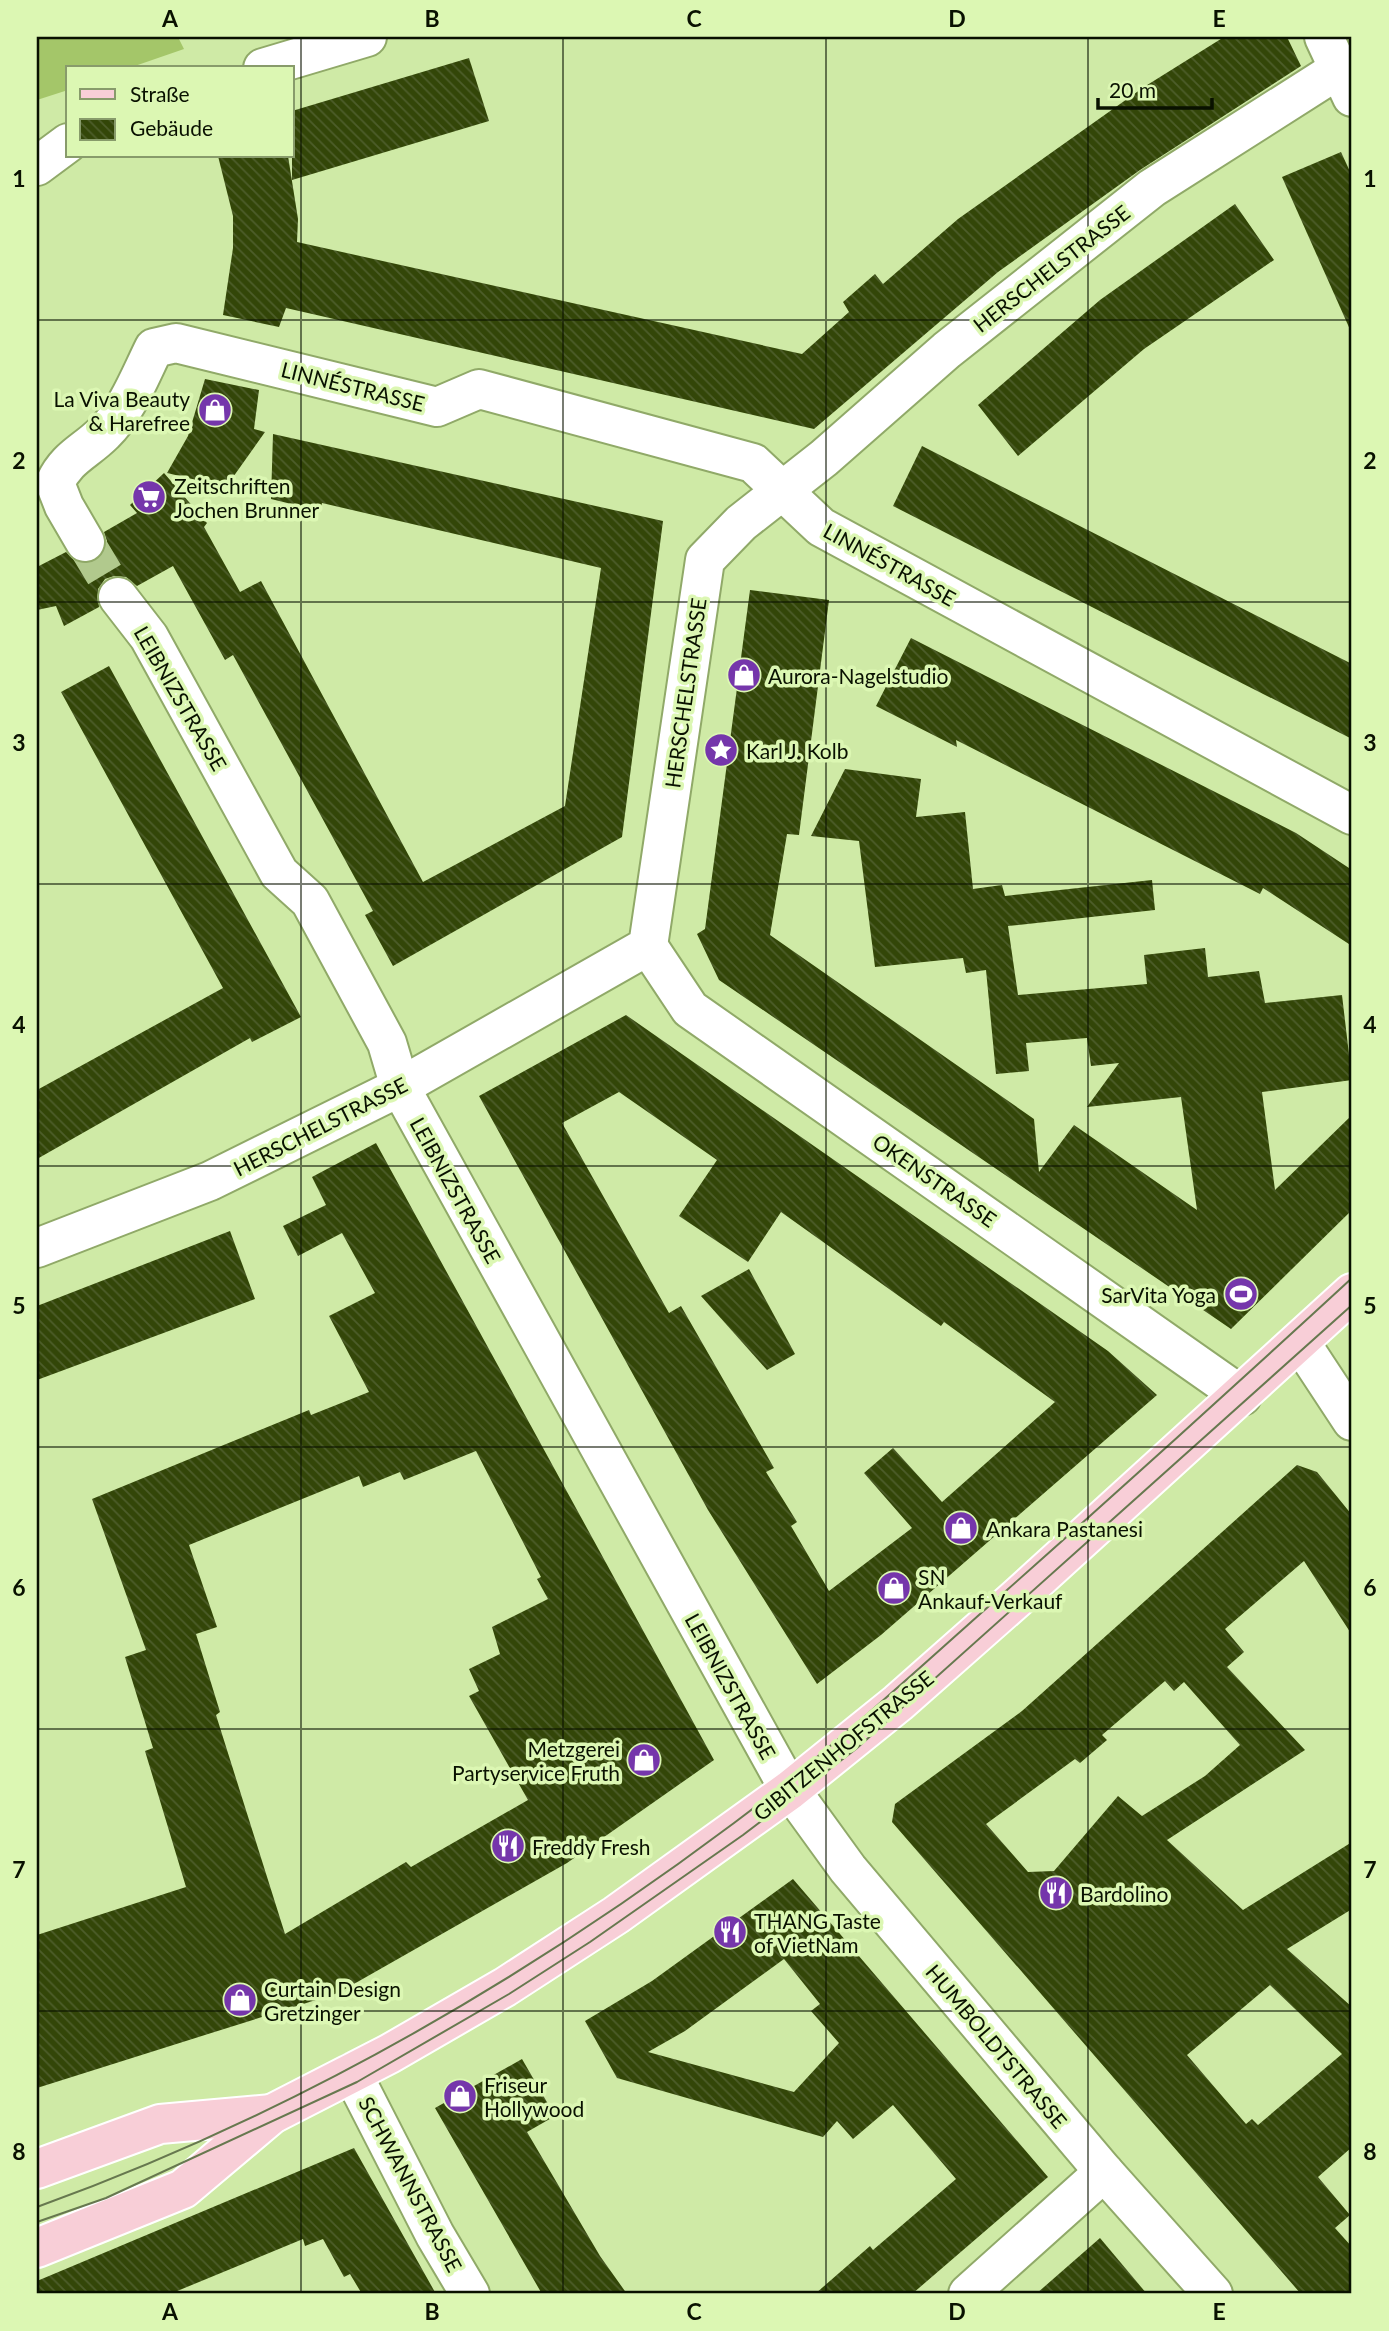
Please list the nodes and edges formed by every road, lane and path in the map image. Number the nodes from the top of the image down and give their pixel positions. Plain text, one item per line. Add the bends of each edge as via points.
1 (367, 37) edge
2 (270, 66) edge
3 (1338, 68) edge
4 (66, 145) edge
5 (37, 166) edge
6 (782, 490) junction
7 (85, 542) tunnel mouth
8 (118, 597) tunnel mouth
9 (1352, 815) edge
10 (648, 946) junction
11 (400, 1087) junction
12 (37, 1248) edge
13 (1352, 1293) edge
14 (1300, 1342) junction
15 (1242, 1395) junction
16 (1352, 1421) edge
17 (790, 1790) junction
18 (352, 2073) junction
19 (272, 2114) junction
20 (37, 2169) edge
21 (1104, 2172) junction
22 (37, 2248) edge
23 (470, 2294) edge
24 (968, 2294) edge
25 (1213, 2294) edge

1 - 2 street
3 - 6 street, HERSCHELSTRASSE via 1152,188 947,350
4 - 5 street
6 - 7 street, LINNÉSTRASSE via 753,463 479,389 437,407 176,343 154,348 105,432 63,465 55,483
6 - 9 street, LINNÉSTRASSE via 821,527
6 - 10 street, HERSCHELSTRASSE via 705,560
8 - 11 street, LEIBNIZSTRASSE via 149,637 279,873 310,901 387,1043
10 - 11 street, HERSCHELSTRASSE
10 - 15 street, OKENSTRASSE via 690,1009
11 - 12 street, HERSCHELSTRASSE via 210,1181
11 - 17 street, LEIBNIZSTRASSE
13 - 14 main road, GIBITZENHOFSTRASSE
14 - 15 main road, GIBITZENHOFSTRASSE
14 - 16 street
15 - 17 main road, GIBITZENHOFSTRASSE via 898,1703
17 - 18 main road, GIBITZENHOFSTRASSE via 565,1949 426,2034
17 - 21 street, HUMBOLDTSTRASSE via 848,1869
18 - 19 main road, GIBITZENHOFSTRASSE
18 - 23 street, SCHWANNSTRASSE
19 - 20 main road, GIBITZENHOFSTRASSE via 160,2124
19 - 22 main road, GIBITZENHOFSTRASSE via 183,2189
21 - 24 street
21 - 25 street, HUMBOLDTSTRASSE

